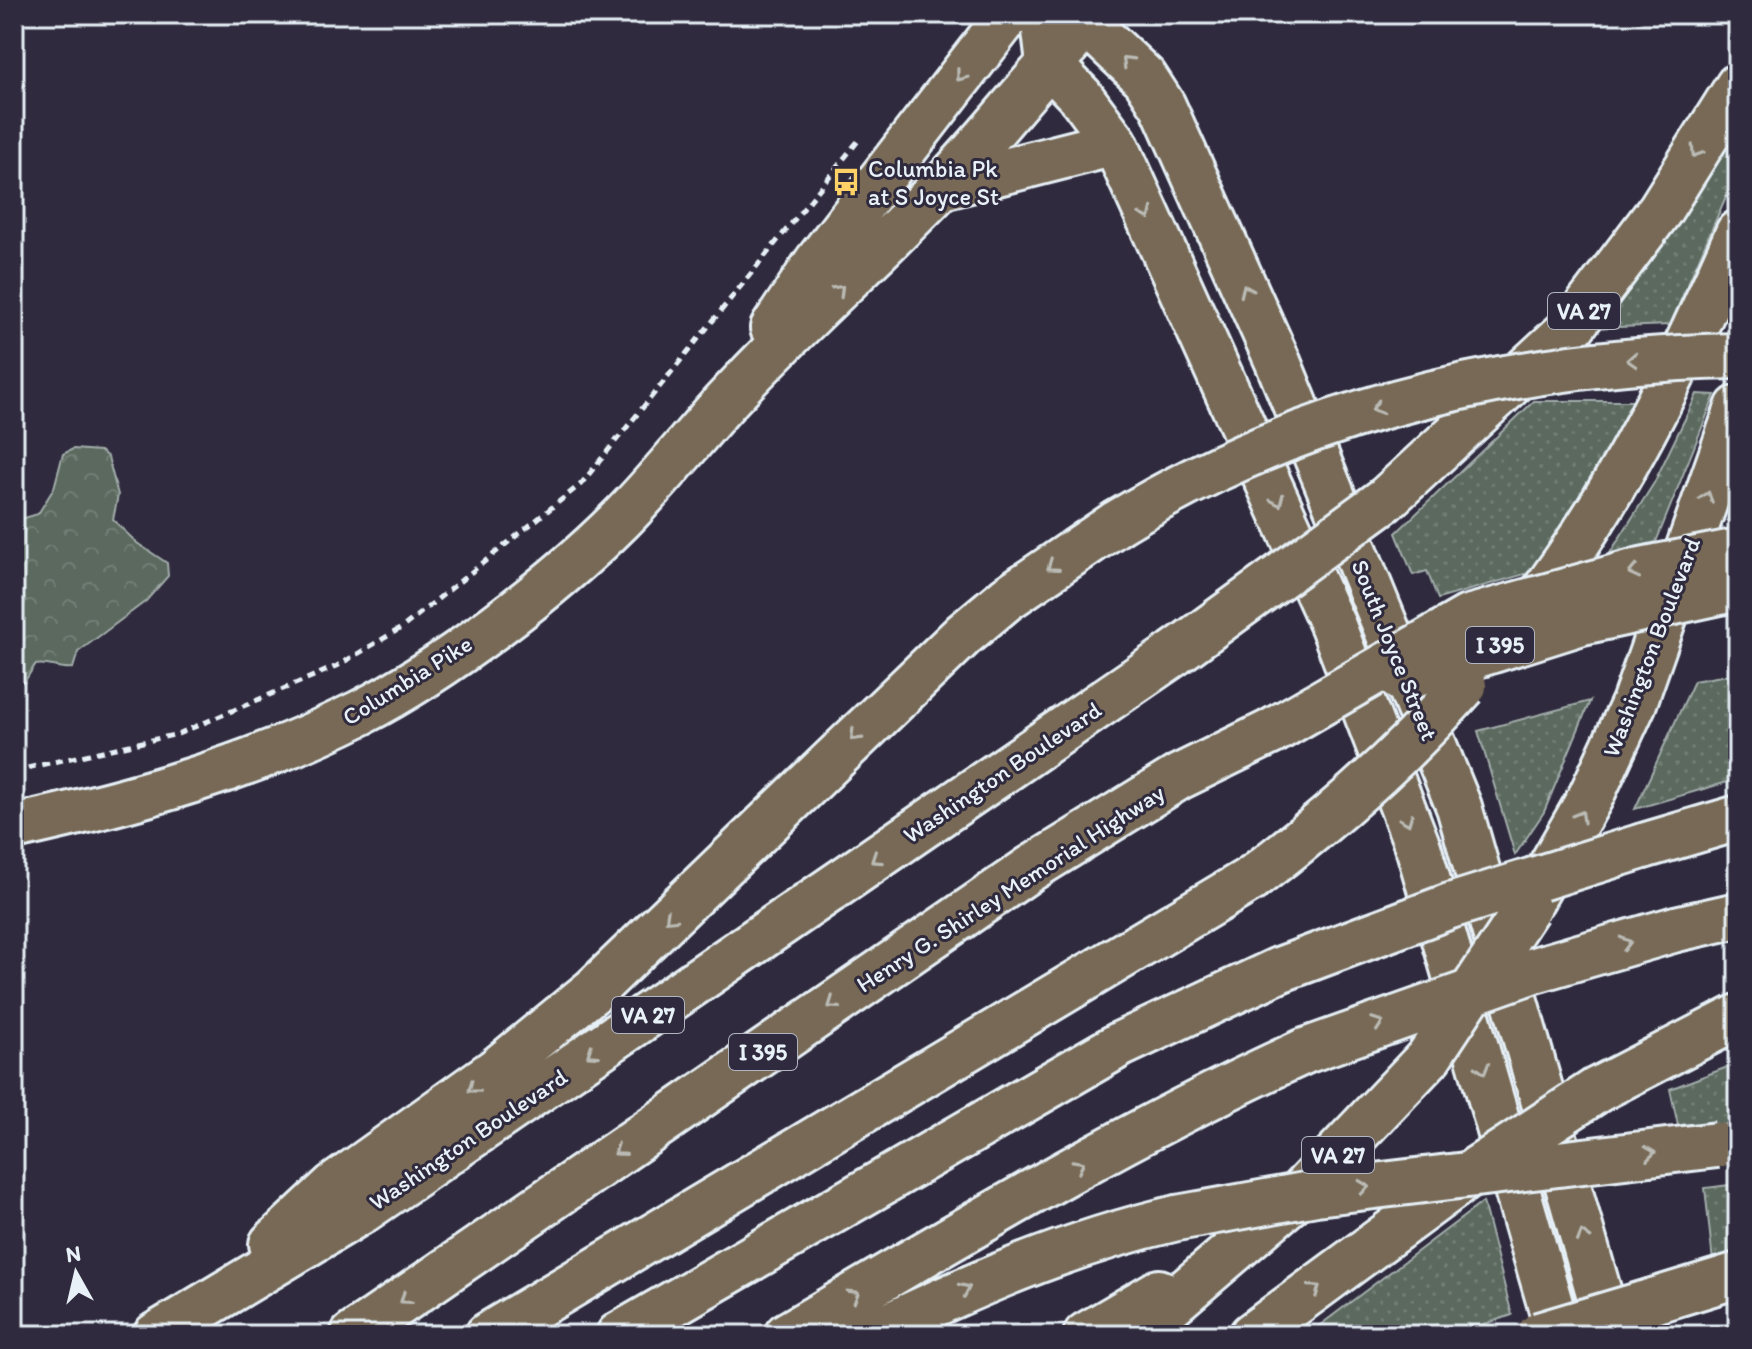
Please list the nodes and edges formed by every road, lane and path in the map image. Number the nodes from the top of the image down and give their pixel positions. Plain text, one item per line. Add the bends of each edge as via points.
1 (1009, 14) edge
2 (1043, 14) edge
3 (1087, 17) edge
4 (1049, 64) junction
5 (1738, 86) edge
6 (861, 137) dead end
7 (1115, 143) junction
8 (942, 187) junction
9 (1738, 233) edge
10 (1738, 356) edge
11 (724, 404) junction
12 (1738, 408) edge
13 (1738, 551) edge
14 (1738, 588) edge
15 (1271, 732) junction
16 (14, 771) edge
17 (1738, 818) edge
18 (14, 827) edge
19 (1738, 828) edge
20 (1643, 846) junction
21 (1738, 915) edge
22 (1738, 1017) edge
23 (1728, 1144) edge
24 (1241, 1244) junction
25 (1738, 1275) edge
26 (211, 1300) junction
27 (156, 1335) edge
28 (353, 1335) edge
29 (488, 1335) edge
30 (619, 1335) edge
31 (787, 1335) edge
32 (869, 1335) edge
33 (1086, 1335) edge
34 (1135, 1335) edge
35 (1252, 1335) edge
36 (1539, 1335) edge
37 (1559, 1335) edge
38 (1611, 1335) edge

1 -> 11 main road, Columbia Pike via 817,262
2 - 4 main road
3 - 4 main road, Columbia Pike
38 -> 3 main road, South Joyce Street via 1459,807 1278,362 1163,106 1145,78
4 - 7 main road, South Joyce Street
4 - 8 main road, Columbia Pike
5 -> 26 main road, Washington Boulevard / VA 27, bridge via 1660,210 1571,328 1386,499 1175,653 362,1211
6 - 16 path via 581,484 403,627 337,666 178,734
7 - 8 main road
7 -> 37 main road, South Joyce Street via 1333,626 1419,850
11 -> 8 main road, Columbia Pike
9 - 29 main road, bridge via 1676,369 1615,485 1562,568 1431,723 1339,809 1251,879
10 -> 26 main road, bridge via 1601,362 1439,390 1273,443 1177,487 1117,523 964,634 594,990 470,1090 334,1186
11 - 18 main road, Columbia Pike via 619,521 575,560 441,664 362,712 205,778
24 -> 12 main road, Washington Boulevard / VA 27, bridge via 1295,1198 1428,1058 1527,908 1591,796 1634,703
13 -> 15 main road, bridge via 1641,570 1468,618
14 - 15 main road, Henry G. Shirley Memorial Highway / I 395, bridge via 1507,643 1423,670
15 -> 28 main road, Henry G. Shirley Memorial Highway / I 395 via 1179,777 1030,869
17 - 20 main road
19 - 20 main road
20 - 30 main road, bridge via 1450,906 1279,970 1121,1044
31 -> 21 main road, bridge via 1059,1175 1305,1051 1531,971
35 -> 22 main road, bridge via 1477,1169 1597,1090
32 -> 23 main road, bridge via 1041,1257 1177,1218 1316,1193
24 - 33 main road, VA 27
24 - 34 main road
25 - 36 main road, bridge
26 - 27 main road, Washington Boulevard / VA 27

